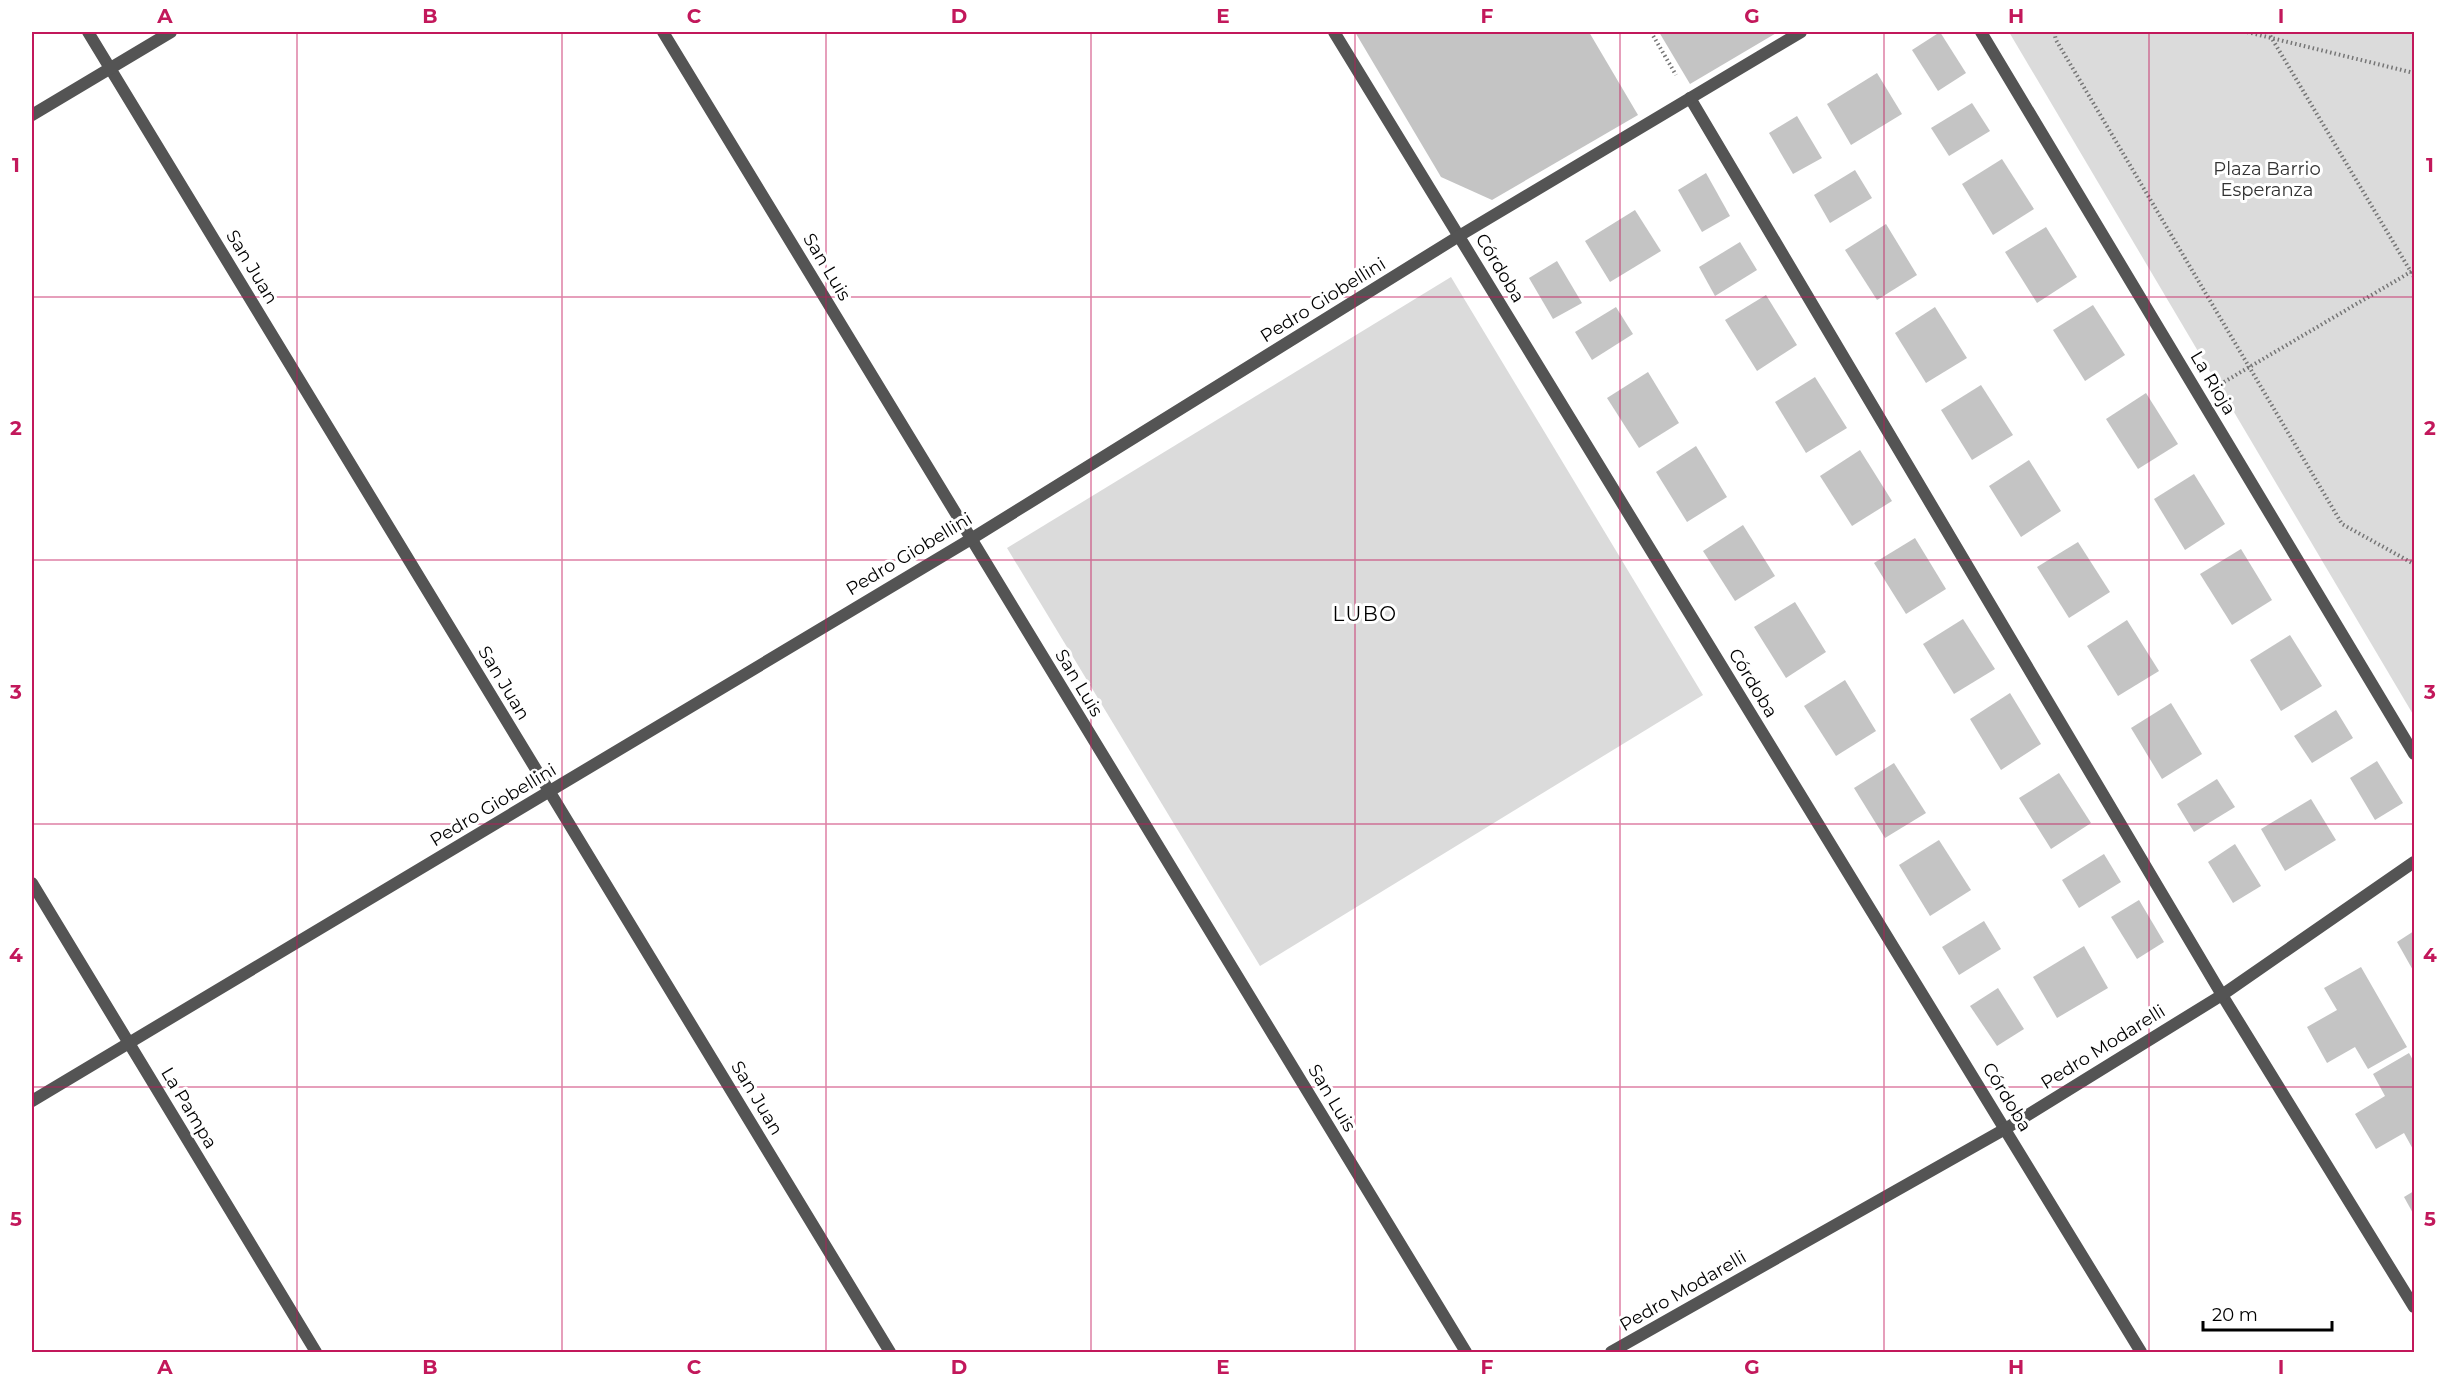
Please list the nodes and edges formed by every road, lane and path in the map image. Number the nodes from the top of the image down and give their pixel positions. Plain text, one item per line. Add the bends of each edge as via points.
1 (88, 32) edge
2 (171, 32) edge
3 (663, 32) edge
4 (1334, 32) edge
5 (1651, 32) edge
6 (1801, 32) edge
7 (1981, 32) edge
8 (2054, 32) edge
9 (2247, 32) edge
10 (2268, 32) edge
11 (2271, 38) junction
12 (110, 68) junction
13 (2415, 74) edge
14 (1690, 99) junction
15 (32, 115) edge
16 (1459, 236) junction
17 (2413, 271) edge
18 (2415, 277) edge
19 (2248, 368) junction
20 (2199, 395) junction
21 (971, 539) junction
22 (2415, 564) edge
23 (2415, 754) edge
24 (550, 792) junction
25 (2415, 862) edge
26 (32, 883) edge
27 (2223, 995) junction
28 (129, 1043) junction
29 (32, 1101) edge
30 (2005, 1129) junction
31 (2415, 1307) edge
32 (316, 1353) edge
33 (890, 1353) edge
34 (1466, 1353) edge
35 (1611, 1353) edge
36 (2141, 1353) edge

1 - 12 street, San Juan
2 - 12 street
3 - 21 street, San Luis
4 - 16 street, Córdoba
5 - 14 path
6 - 14 street, Pedro Giobellini
7 - 20 street, La Rioja
8 - 19 path
9 - 11 path
10 - 11 path
11 - 13 path
11 - 17 path
12 - 15 street
12 - 24 street, San Juan
14 - 16 street, Pedro Giobellini
14 - 27 street
16 - 21 street, Pedro Giobellini
16 - 30 street, Córdoba
17 - 18 path
17 - 19 path
19 - 20 path
19 - 22 path via 2342,524
20 - 23 street, La Rioja
21 - 24 street, Pedro Giobellini
21 - 34 street, San Luis
24 - 28 street, Pedro Giobellini
24 - 33 street, San Juan
25 - 27 street, Pedro Modarelli
26 - 28 street, La Pampa
27 - 30 street, Pedro Modarelli
27 - 31 street
28 - 29 street, Pedro Giobellini
28 - 32 street, La Pampa
30 - 35 street, Pedro Modarelli
30 - 36 street, Córdoba

